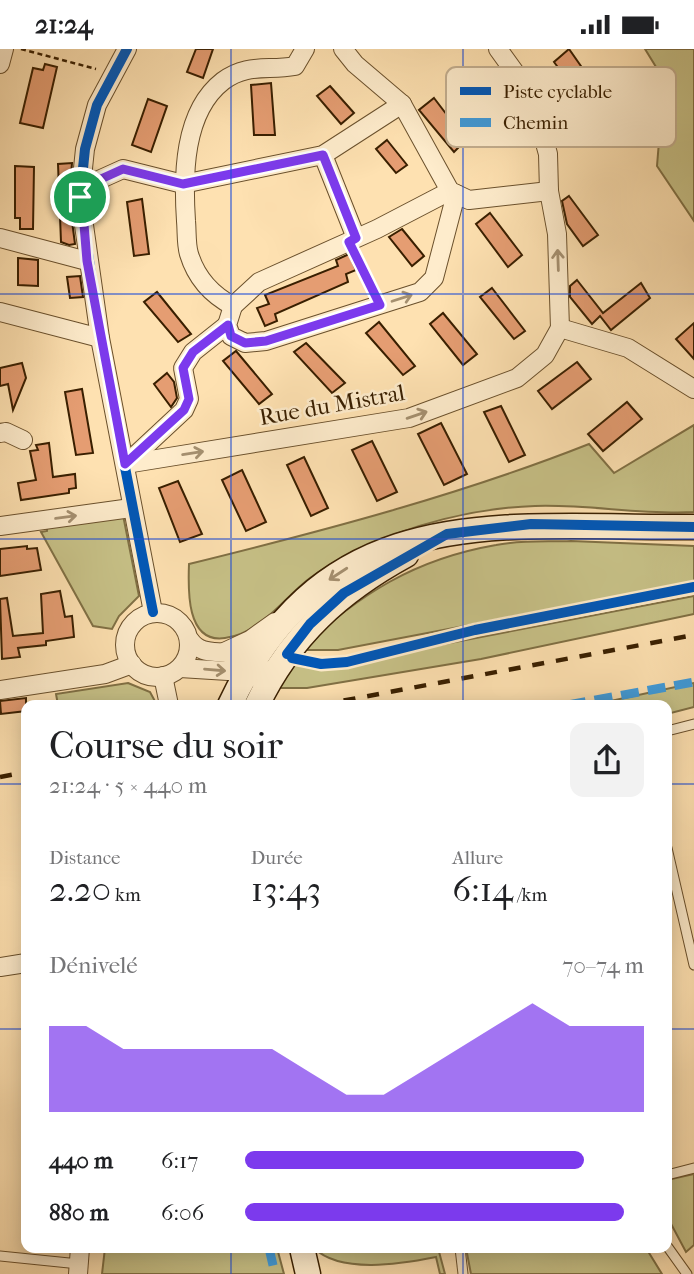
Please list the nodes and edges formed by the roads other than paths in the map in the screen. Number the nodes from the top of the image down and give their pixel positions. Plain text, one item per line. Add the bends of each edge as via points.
1 (4, 49) edge
2 (127, 49) edge
3 (305, 49) edge
4 (343, 49) edge
5 (498, 49) edge
6 (0, 64) edge
7 (511, 67) edge
8 (402, 104) junction
9 (546, 147) edge
10 (323, 155) junction
11 (183, 184) junction
12 (81, 188) junction
13 (549, 191) junction
14 (453, 192) junction
15 (0, 238) edge
16 (353, 240) junction
17 (87, 261) junction
18 (233, 306) junction
19 (0, 312) edge
20 (228, 325) junction
21 (560, 328) junction
22 (100, 338) junction
23 (694, 389) edge
24 (0, 433) edge
25 (23, 440) dead end
26 (125, 464) junction
27 (131, 508) junction
28 (0, 526) edge
29 (694, 527) edge
30 (447, 534) junction
31 (309, 597) junction
32 (153, 612) junction
33 (190, 640) junction
34 (224, 652) junction
35 (132, 664) junction
36 (180, 668) junction
37 (163, 676) junction
38 (0, 690) edge
39 (250, 694) edge
40 (168, 700) edge
41 (694, 724) edge
42 (672, 730) edge
43 (672, 870) edge
44 (21, 964) edge
45 (694, 965) edge
46 (0, 967) edge
47 (694, 1168) edge
48 (672, 1174) edge
49 (287, 1253) edge
50 (303, 1253) edge
51 (461, 1253) edge
52 (672, 1253) edge
53 (0, 1256) edge
54 (79, 1262) edge
55 (292, 1274) edge
56 (309, 1274) edge
57 (463, 1274) edge
58 (687, 1274) edge

1 - 6 street
2 - 12 street via 97,105
3 - 11 street via 295,66 241,69 221,83 201,107 188,146
4 - 8 street
5 - 7 street
8 - 10 street
8 - 14 street
9 - 13 street
10 - 11 street
10 - 16 street
11 - 12 street via 123,169
11 - 18 street via 189,253 200,278 216,297
12 - 17 street
13 - 14 street via 470,200
21 -> 13 street via 557,234
14 - 16 street
20 -> 14 street via 231,336 245,343 266,341 420,292 434,278
15 - 17 street
16 - 18 street via 260,282
17 - 22 street
18 - 20 street
19 - 22 street
20 - 26 street via 193,352 183,368 189,399 184,410
21 - 23 street via 628,348
26 -> 21 street, Rue du Mistral via 410,418 517,378 545,355
22 - 26 street
24 - 25 street
26 - 27 street
28 -> 27 street
27 - 32 street
29 - 30 main road via 531,523
30 -> 31 main road via 372,555
30 - 39 main road via 344,593
31 - 34 street via 256,636
31 - 39 main road via 263,646
32 - 33 street via 179,621
32 - 35 street via 128,630 126,651
33 - 34 street via 199,649
33 - 36 street via 190,651
34 - 39 street via 240,656
35 - 37 street via 145,675
35 - 38 street via 105,674
36 - 37 street
36 -> 39 street
37 - 40 street
41 - 42 lane
43 - 45 lane
44 - 46 street
47 - 48 lane
49 - 55 main road
50 - 56 main road
51 - 57 lane
52 - 58 lane
53 - 54 lane

